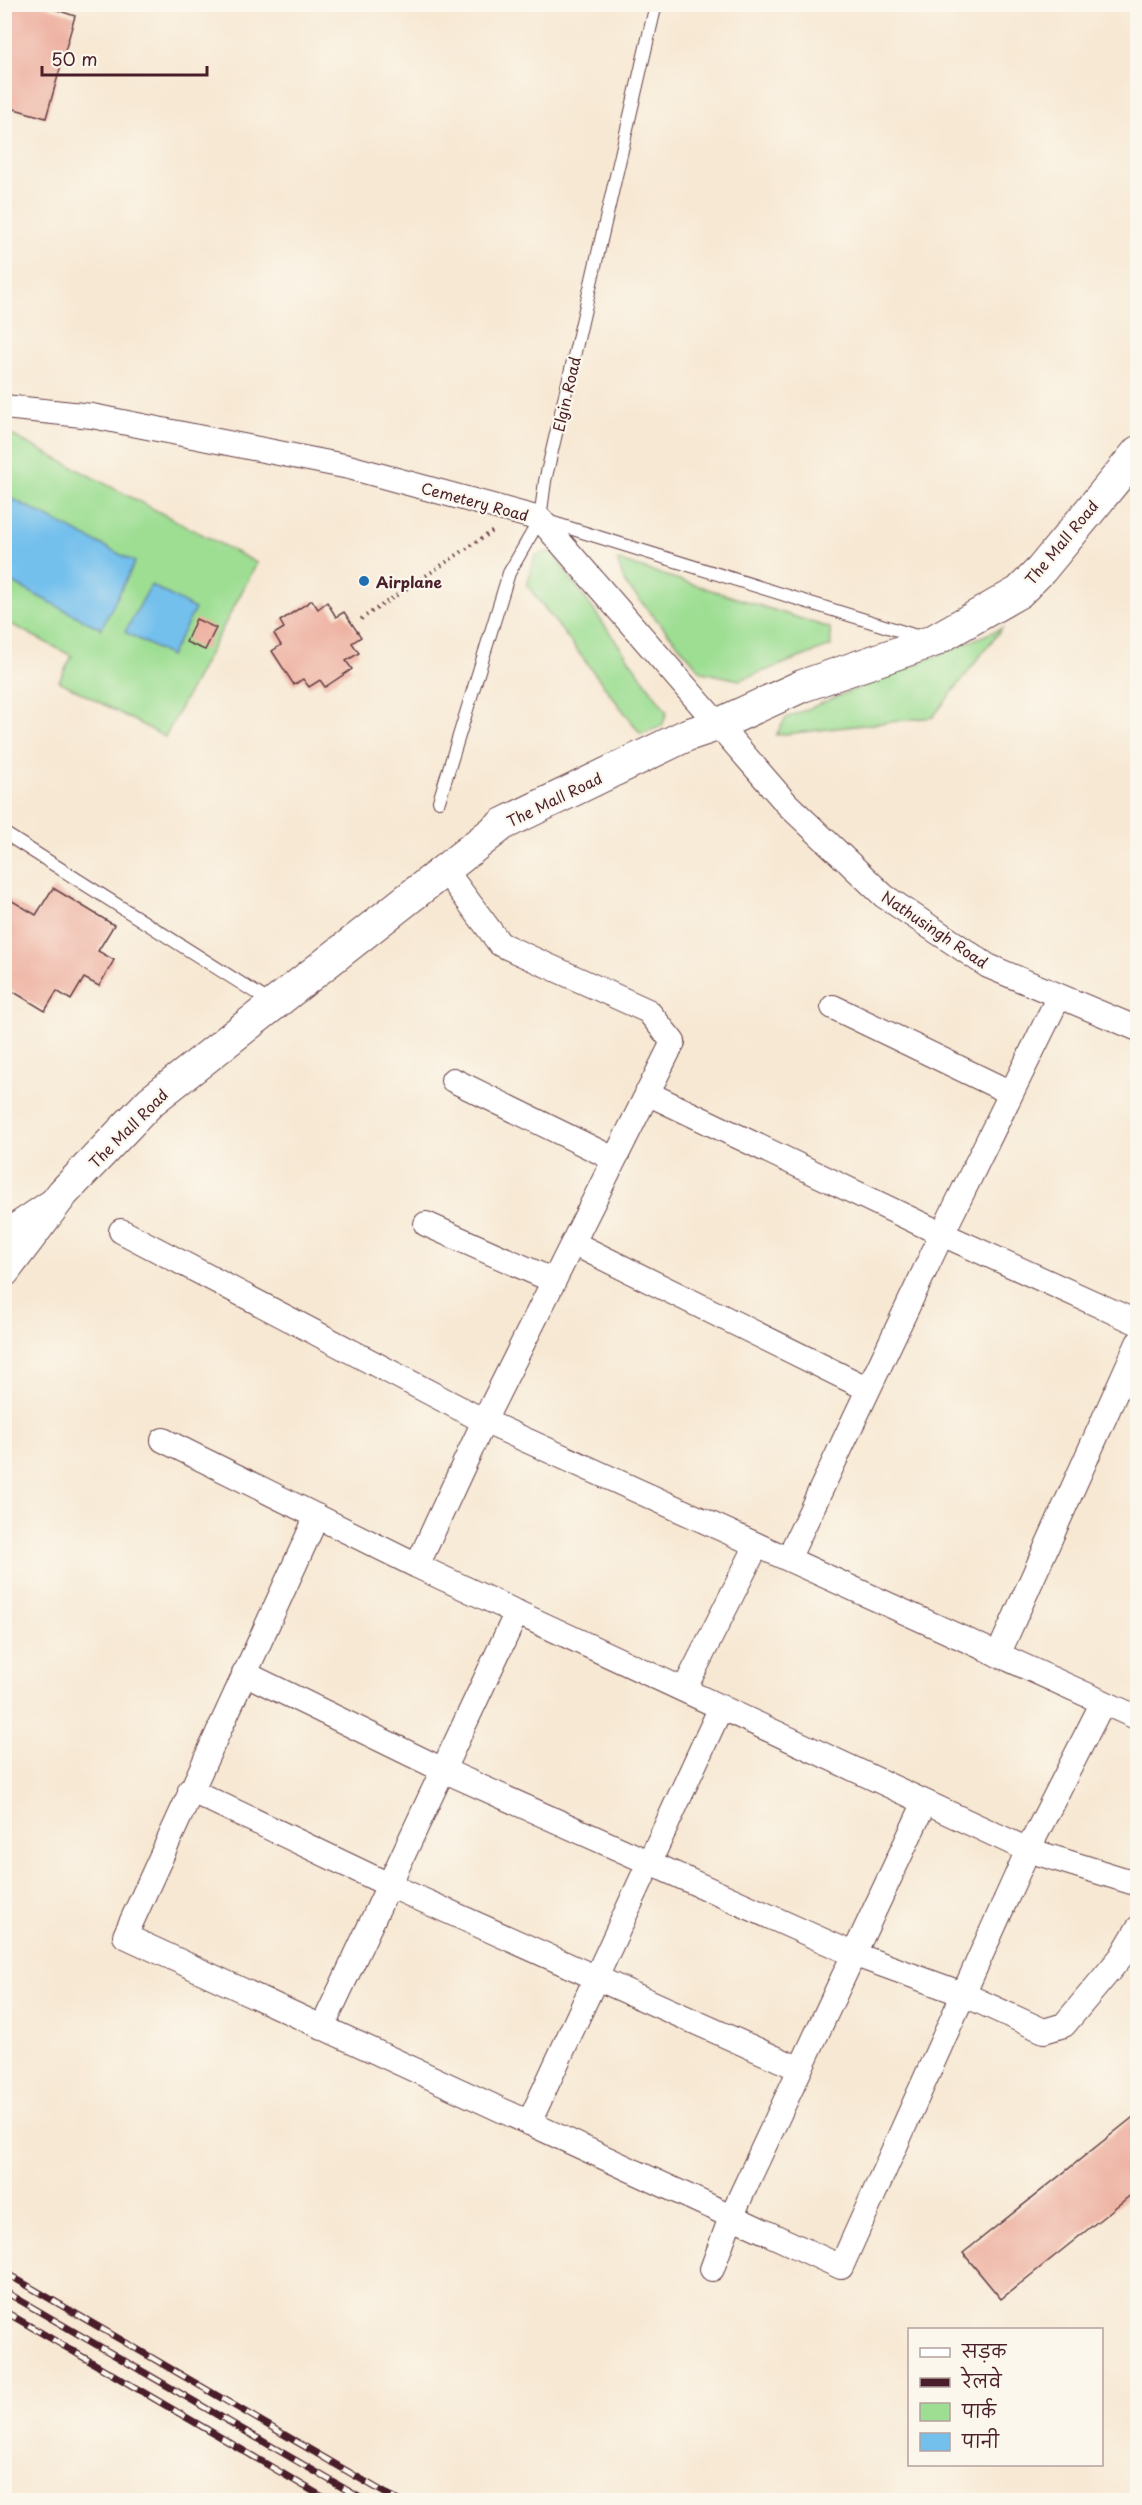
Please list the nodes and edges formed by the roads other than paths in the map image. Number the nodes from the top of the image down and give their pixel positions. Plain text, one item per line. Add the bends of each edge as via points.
1 (657, 4) edge
2 (4, 407) edge
3 (1137, 452) edge
4 (529, 516) junction
5 (933, 641) junction
6 (717, 725) junction
7 (439, 801) dead end
8 (4, 833) edge
9 (445, 870) junction
10 (1059, 996) junction
11 (273, 1005) junction
12 (833, 1008) dead end
13 (1137, 1029) edge
14 (453, 1080) dead end
15 (1011, 1093) junction
16 (647, 1094) junction
17 (614, 1159) junction
18 (63, 1193) junction
19 (426, 1224) dead end
20 (121, 1231) dead end
21 (4, 1233) edge
22 (942, 1234) junction
23 (573, 1243) junction
24 (4, 1271) edge
25 (554, 1281) junction
26 (1137, 1323) edge
27 (1137, 1343) edge
28 (868, 1389) junction
29 (484, 1421) junction
30 (163, 1440) dead end
31 (317, 1516) junction
32 (757, 1545) junction
33 (789, 1559) junction
34 (417, 1566) junction
35 (517, 1612) junction
36 (998, 1655) junction
37 (244, 1673) junction
38 (684, 1690) junction
39 (1103, 1702) junction
40 (722, 1707) junction
41 (1137, 1718) edge
42 (443, 1770) junction
43 (190, 1790) junction
44 (925, 1802) junction
45 (1028, 1850) junction
46 (651, 1862) junction
47 (1137, 1884) edge
48 (389, 1885) junction
49 (1137, 1928) edge
50 (853, 1954) junction
51 (598, 1977) junction
52 (963, 1994) junction
53 (322, 2028) junction
54 (800, 2069) junction
55 (529, 2123) junction
56 (731, 2217) junction
57 (712, 2269) dead end

1 - 4 lane, Elgin Road via 546,481
2 - 4 street, Cemetery Road via 92,416 349,467
3 - 5 street, The Mall Road via 1019,592
4 - 5 lane, Cemetery Road
4 - 6 street
4 - 7 lane
5 - 6 street, The Mall Road via 802,687
6 - 9 street, The Mall Road via 687,735 503,824
6 - 10 street, Nathusingh Road via 787,804 884,896 988,966
8 - 11 lane
9 - 11 street, The Mall Road
9 - 16 street via 500,944 648,1011 673,1042
10 - 13 street, Nathusingh Road
10 - 15 street
11 - 18 street, The Mall Road via 151,1101
12 - 15 street
14 - 17 street
15 - 22 street
16 - 17 street
16 - 22 street
17 - 23 street
18 - 21 street
18 - 24 street, The Mall Road
19 - 25 street
20 - 29 street
22 - 26 street
22 - 28 street
23 - 25 street
23 - 28 street
25 - 29 street
27 - 36 street
28 - 33 street
29 - 32 street
29 - 34 street
30 - 31 street
31 - 34 street
31 - 37 street
32 - 33 street
32 - 38 street
33 - 36 street
34 - 35 street
35 - 38 street
35 - 42 street
36 - 39 street
37 - 42 street
37 - 43 street
38 - 40 street
39 - 41 street
39 - 45 street
40 - 44 street
40 - 46 street
42 - 46 street
42 - 48 street
43 - 48 street
43 - 53 street via 125,1936
44 - 45 street
44 - 50 street
45 - 47 street
45 - 52 street
46 - 50 street
46 - 51 street
48 - 51 street
48 - 53 street
49 - 52 street via 1121,1957 1064,2025 1044,2031
50 - 52 street
50 - 54 street
51 - 54 street
51 - 55 street
52 - 56 street via 841,2267
53 - 55 street
54 - 56 street
55 - 56 street
56 - 57 street

